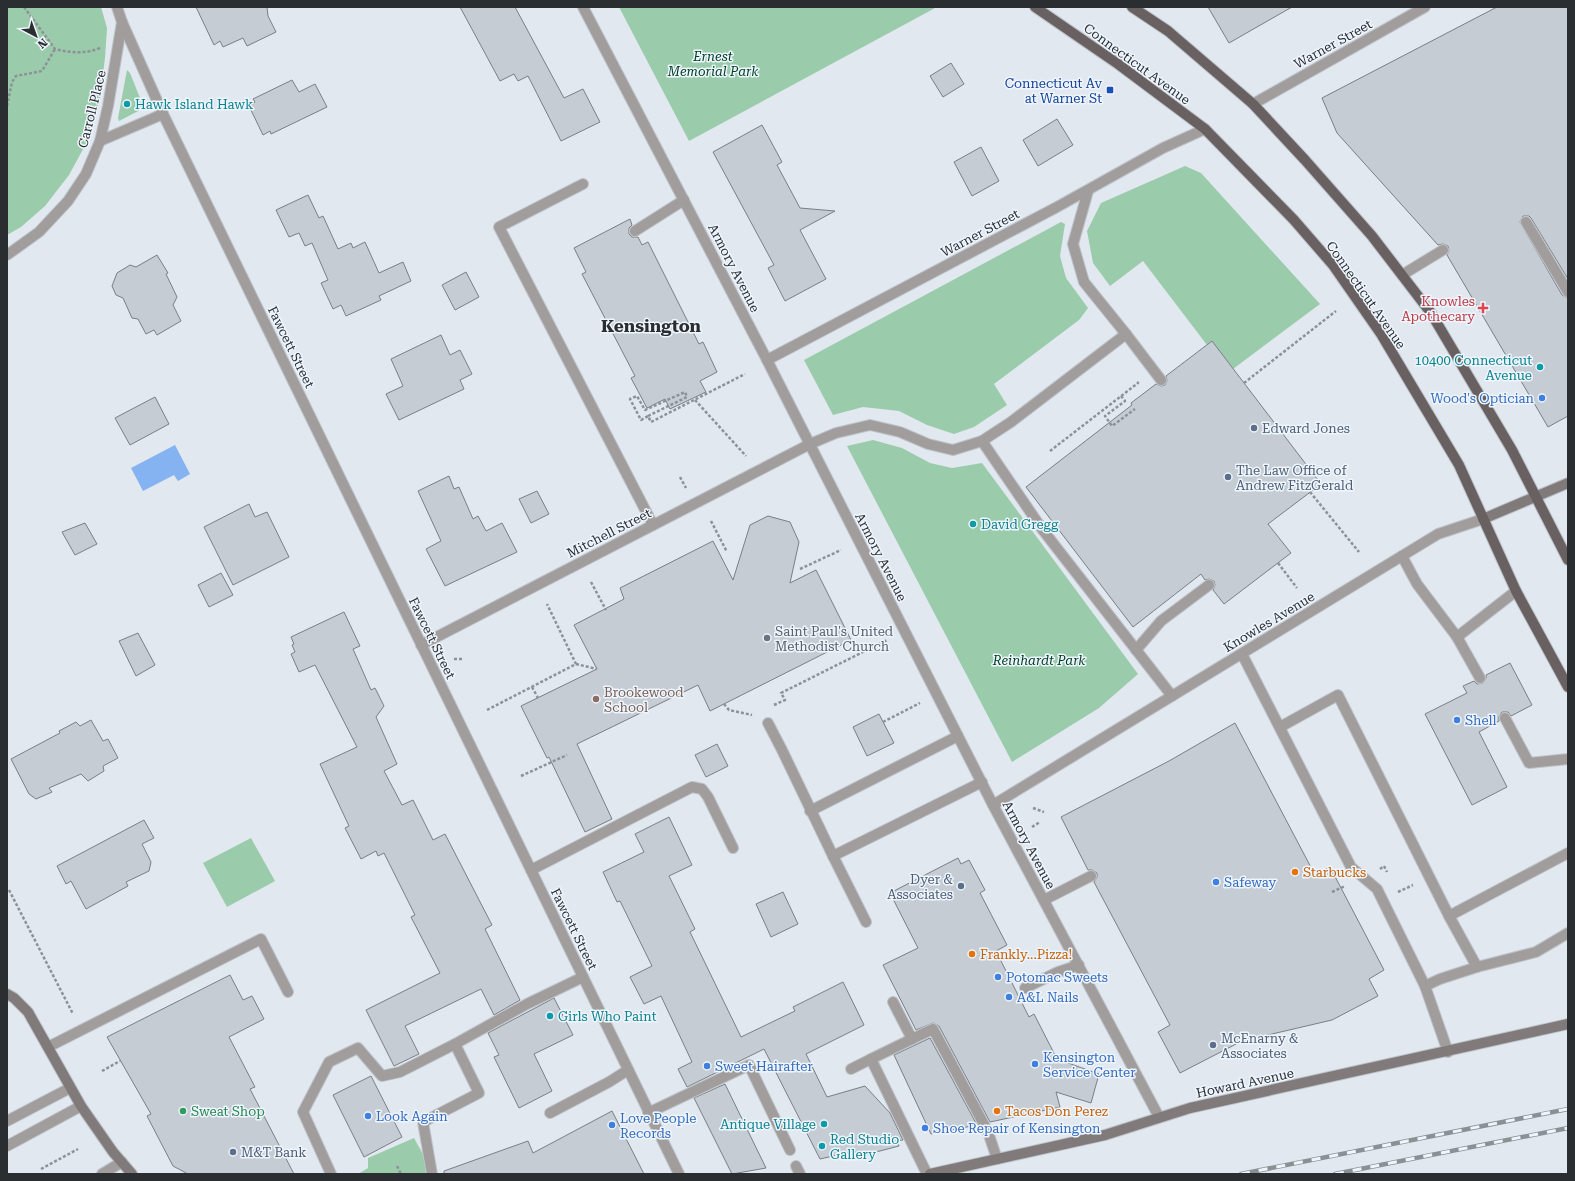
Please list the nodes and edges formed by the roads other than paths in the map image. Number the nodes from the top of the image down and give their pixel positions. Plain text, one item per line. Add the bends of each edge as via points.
1 (117, 7) edge
2 (583, 7) edge
3 (1035, 7) edge
4 (1132, 7) edge
5 (1425, 7) edge
6 (122, 22) junction
7 (1253, 104) junction
8 (163, 114) junction
9 (1205, 129) junction
10 (100, 142) junction
11 (584, 184) dead end
12 (1088, 191) junction
13 (684, 200) junction
14 (1526, 222) dead end
15 (635, 231) dead end
16 (1443, 250) dead end
17 (7, 255) edge
18 (1402, 275) junction
19 (1568, 292) edge
20 (1126, 334) junction
21 (767, 360) junction
22 (1161, 380) dead end
23 (982, 441) junction
24 (810, 444) junction
25 (1568, 483) edge
26 (1536, 496) junction
27 (1483, 519) junction
28 (653, 525) junction
29 (1402, 556) junction
30 (1568, 560) edge
31 (1209, 585) dead end
32 (1516, 591) junction
33 (1457, 637) junction
34 (421, 645) junction
35 (1136, 650) junction
36 (1242, 654) junction
37 (1480, 678) dead end
38 (1568, 687) edge
39 (1172, 696) junction
40 (1505, 718) dead end
41 (768, 723) road end
42 (1280, 727) junction
43 (958, 736) junction
44 (1568, 759) edge
45 (982, 782) junction
46 (994, 805) junction
47 (810, 811) junction
48 (734, 848) dead end
49 (1568, 853) edge
50 (833, 856) junction
51 (531, 870) junction
52 (1091, 876) dead end
53 (1044, 900) junction
54 (1450, 916) junction
55 (866, 922) dead end
56 (1568, 933) edge
57 (1079, 965) junction
58 (1477, 967) junction
59 (583, 977) junction
60 (1425, 986) junction
61 (1025, 988) dead end
62 (288, 992) dead end
63 (7, 994) edge
64 (893, 1002) dead end
65 (1568, 1024) edge
66 (912, 1039) junction
67 (455, 1044) junction
68 (48, 1047) junction
69 (1448, 1052) junction
70 (871, 1059) junction
71 (851, 1069) dead end
72 (628, 1070) junction
73 (70, 1088) junction
74 (81, 1106) junction
75 (550, 1113) dead end
76 (648, 1113) junction
77 (1159, 1117) junction
78 (7, 1121) edge
79 (7, 1146) edge
80 (790, 1150) dead end
81 (997, 1159) junction
82 (122, 1162) junction
83 (102, 1174) edge
84 (132, 1174) edge
85 (331, 1174) edge
86 (432, 1174) edge
87 (678, 1174) edge
88 (928, 1174) edge

1 - 6 street, Carroll Place
2 - 13 street, Armory Avenue
3 - 9 main road, Connecticut Avenue via 1118,64
4 - 7 main road via 1168,31
5 - 7 street, Warner Street
6 - 8 street, Fawcett Street
6 - 10 street, Carroll Place
7 - 18 main road via 1367,230
8 - 10 street
8 - 34 street, Fawcett Street
9 - 12 street, Warner Street via 1163,148
9 - 27 main road, Connecticut Avenue via 1294,220 1333,265 1381,334 1459,465
10 - 17 street, Carroll Place via 86,174 68,201 39,232
11 - 28 street via 499,227
12 - 20 street via 1073,244 1084,282
12 - 21 street, Warner Street
13 - 15 street
13 - 21 street, Armory Avenue
14 - 19 street
16 - 18 street
18 - 26 main road via 1431,313 1512,450
20 - 22 street
20 - 23 street, Mitchell Street via 1011,422
21 - 24 street, Armory Avenue
23 - 24 street, Mitchell Street via 953,450 870,425 836,433
23 - 35 street via 1042,529
24 - 28 street, Mitchell Street
24 - 43 street, Armory Avenue
25 - 26 street, Knowles Avenue
26 - 27 street, Knowles Avenue
26 - 30 main road
27 - 29 street, Knowles Avenue via 1438,534
27 - 32 main road, Connecticut Avenue
28 - 34 street, Mitchell Street
29 - 33 street via 1417,584
29 - 36 street, Knowles Avenue
31 - 35 street via 1161,621
32 - 33 street
32 - 38 main road, Connecticut Avenue
33 - 37 street
34 - 51 street, Fawcett Street
35 - 39 street
36 - 39 street, Knowles Avenue
36 - 42 street
39 - 46 street, Knowles Avenue
40 - 44 street via 1529,763
41 - 47 street
42 - 54 street via 1338,695
42 - 60 street via 1352,867 1377,889
43 - 45 street, Armory Avenue
43 - 47 street
45 - 46 street, Armory Avenue
45 - 50 street
46 - 53 street, Armory Avenue
47 - 50 street
48 - 51 street via 708,797 702,789 692,787
49 - 54 street
50 - 55 street
51 - 59 street, Fawcett Street
52 - 53 street
53 - 57 street, Armory Avenue
54 - 58 street
56 - 58 street via 1536,952
57 - 61 street
57 - 77 street, Armory Avenue
58 - 60 street
59 - 67 street via 527,1004
59 - 72 street, Fawcett Street
60 - 69 street
62 - 68 street via 261,939
63 - 68 street via 28,1012
64 - 66 street
65 - 69 street, Howard Avenue
66 - 70 street
66 - 81 street via 933,1029 988,1132
67 - 85 street via 400,1072 382,1076 358,1048 329,1062 303,1112
67 - 86 street via 479,1093 423,1122
68 - 73 street
69 - 77 street, Howard Avenue
70 - 71 street
70 - 88 street
72 - 75 street
72 - 76 street, Fawcett Street
73 - 74 street
73 - 78 street
74 - 79 street
74 - 82 street
76 - 80 street via 749,1065
76 - 87 street, Fawcett Street
77 - 81 street, Howard Avenue via 1104,1135
81 - 88 street, Howard Avenue
82 - 83 street
82 - 84 street

